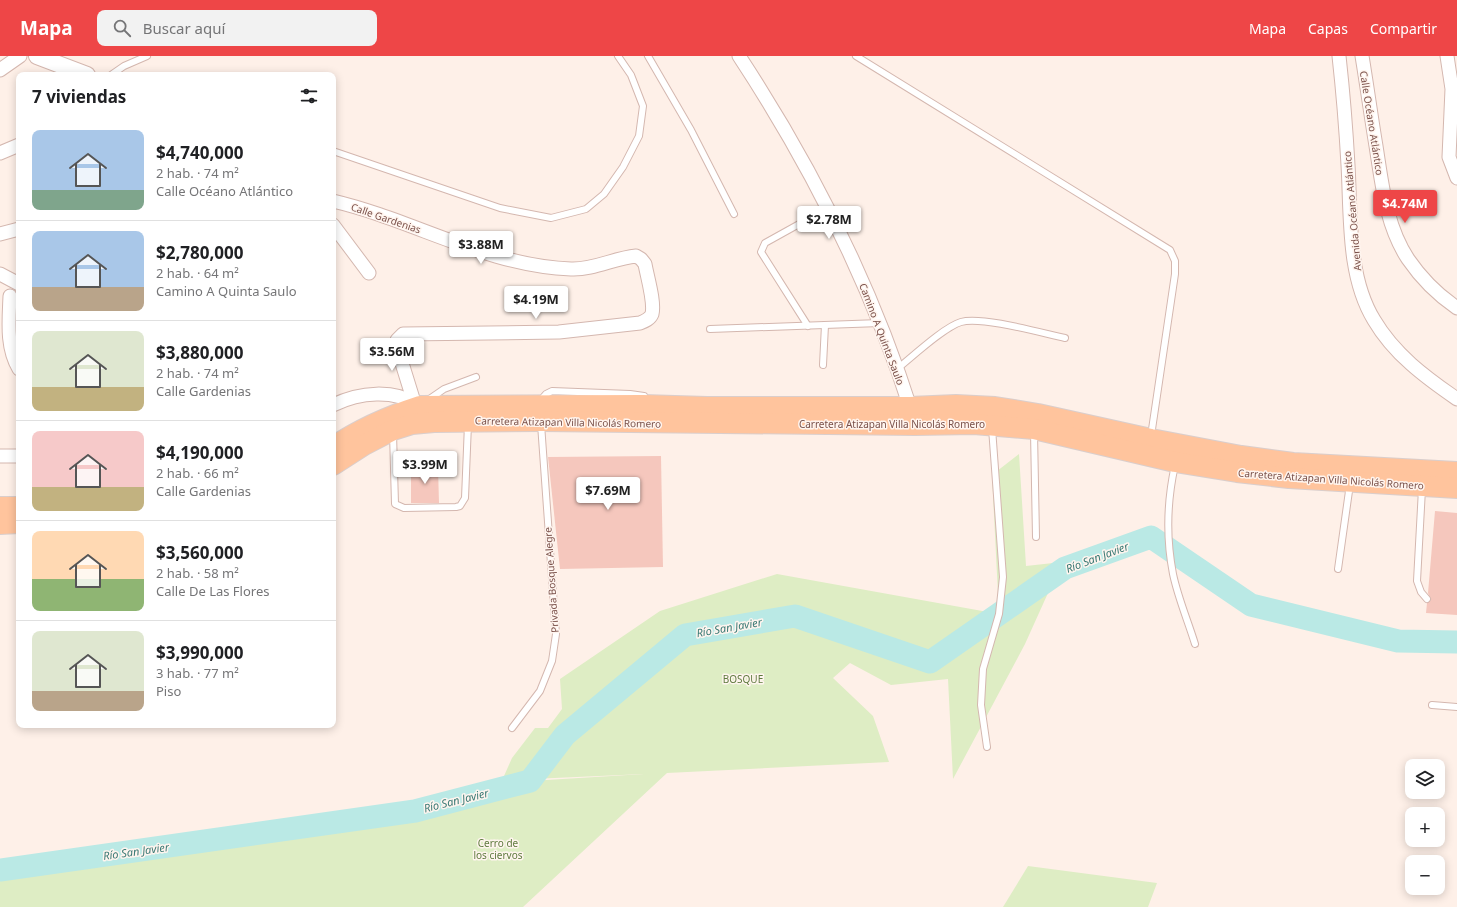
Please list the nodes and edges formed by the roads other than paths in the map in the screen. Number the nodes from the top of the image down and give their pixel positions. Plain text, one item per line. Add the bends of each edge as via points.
1 (20, 56) edge
2 (37, 56) edge
3 (147, 56) edge
4 (618, 56) edge
5 (648, 56) edge
6 (739, 56) edge
7 (856, 56) edge
8 (1339, 56) edge
9 (1362, 56) edge
10 (1450, 57) edge
11 (0, 70) edge
12 (79, 72) edge
13 (115, 72) edge
14 (1454, 88) edge
15 (16, 147) edge
16 (336, 152) edge
17 (0, 153) edge
18 (1457, 178) edge
19 (336, 202) edge
20 (828, 208) junction
21 (734, 214) dead end
22 (336, 229) edge
23 (16, 230) edge
24 (0, 234) edge
25 (369, 273) dead end
26 (0, 274) edge
27 (16, 282) edge
28 (10, 295) edge
29 (1457, 308) edge
30 (880, 323) junction
31 (825, 325) junction
32 (808, 326) junction
33 (710, 329) dead end
34 (1065, 338) dead end
35 (16, 364) edge
36 (823, 365) dead end
37 (897, 369) junction
38 (476, 377) dead end
39 (1457, 399) edge
40 (336, 403) edge
41 (417, 404) junction
42 (540, 413) junction
43 (955, 415) junction
44 (913, 416) junction
45 (468, 421) junction
46 (991, 425) junction
47 (1034, 429) junction
48 (393, 430) junction
49 (1151, 439) junction
50 (336, 445) edge
51 (0, 456) edge
52 (16, 456) edge
53 (1175, 462) junction
54 (336, 463) edge
55 (1457, 472) edge
56 (1423, 478) junction
57 (1351, 482) junction
58 (1457, 488) edge
59 (16, 506) edge
60 (0, 507) edge
61 (16, 523) edge
62 (0, 524) edge
63 (1036, 536) dead end
64 (1338, 569) dead end
65 (1427, 599) dead end
66 (1195, 644) dead end
67 (1432, 705) dead end
68 (1457, 707) edge
69 (512, 728) dead end
70 (987, 747) dead end

1 - 11 street
2 - 12 street
3 - 13 lane
4 - 16 lane via 632,75 643,106 639,136 623,167 604,194 586,208 551,218 500,208
5 - 21 lane via 691,130
6 - 20 street, Camino A Quinta Saulo via 764,94
7 - 49 lane via 1170,250 1175,260 1175,274
8 - 39 street, Avenida Océano Atlántico via 1353,246 1362,297 1392,346 1413,366
9 - 29 street, Calle Océano Atlántico via 1381,178 1394,233 1408,259 1424,280
10 - 14 street
14 - 18 street via 1449,157
15 - 17 street
19 - 41 street, Calle Gardenias via 520,263 586,269 636,256 645,264 652,315 640,324 559,332 403,334 398,340 397,347
20 - 30 street, Camino A Quinta Saulo
20 - 32 lane via 765,243 761,252
22 - 25 street
23 - 24 street
26 - 27 street
28 - 35 street via 9,340
30 - 31 lane
30 - 37 street, Camino A Quinta Saulo
31 - 32 lane
31 - 36 lane
32 - 33 lane
34 - 37 lane via 980,320 961,322 946,330
37 - 44 street, Camino A Quinta Saulo
38 - 41 lane via 444,389
40 - 41 street via 346,398 370,394 393,395
41 - 42 main road, Carretera Atizapan Villa Nicolás Romero
41 - 50 main road, Carretera Atizapan Villa Nicolás Romero via 356,432
42 - 44 main road, Carretera Atizapan Villa Nicolás Romero
42 - 44 main road, Carretera Atizapan Villa Nicolás Romero via 643,405
42 - 45 main road, Carretera Atizapan Villa Nicolás Romero
42 - 69 lane, Privada Bosque Alegre via 556,634 552,661 540,692
43 - 44 main road, Carretera Atizapan Villa Nicolás Romero
43 - 46 main road, Carretera Atizapan Villa Nicolás Romero
43 - 49 main road, Carretera Atizapan Villa Nicolás Romero via 995,407
45 - 48 main road, Carretera Atizapan Villa Nicolás Romero via 412,424
45 - 48 lane via 465,498 460,506 456,507 404,508 395,504
46 - 47 main road, Carretera Atizapan Villa Nicolás Romero
46 - 70 lane via 1003,577 999,614 983,669 981,705
47 - 53 main road, Carretera Atizapan Villa Nicolás Romero
47 - 63 lane
48 - 54 main road, Carretera Atizapan Villa Nicolás Romero
49 - 56 main road, Carretera Atizapan Villa Nicolás Romero via 1241,456
51 - 52 street
53 - 57 main road, Carretera Atizapan Villa Nicolás Romero via 1237,472
53 - 66 lane via 1169,492 1169,549 1174,575
55 - 56 main road, Carretera Atizapan Villa Nicolás Romero
56 - 57 main road, Carretera Atizapan Villa Nicolás Romero
56 - 58 main road, Carretera Atizapan Villa Nicolás Romero
56 - 65 lane via 1417,581
57 - 64 lane
59 - 60 main road
61 - 62 main road
67 - 68 lane

